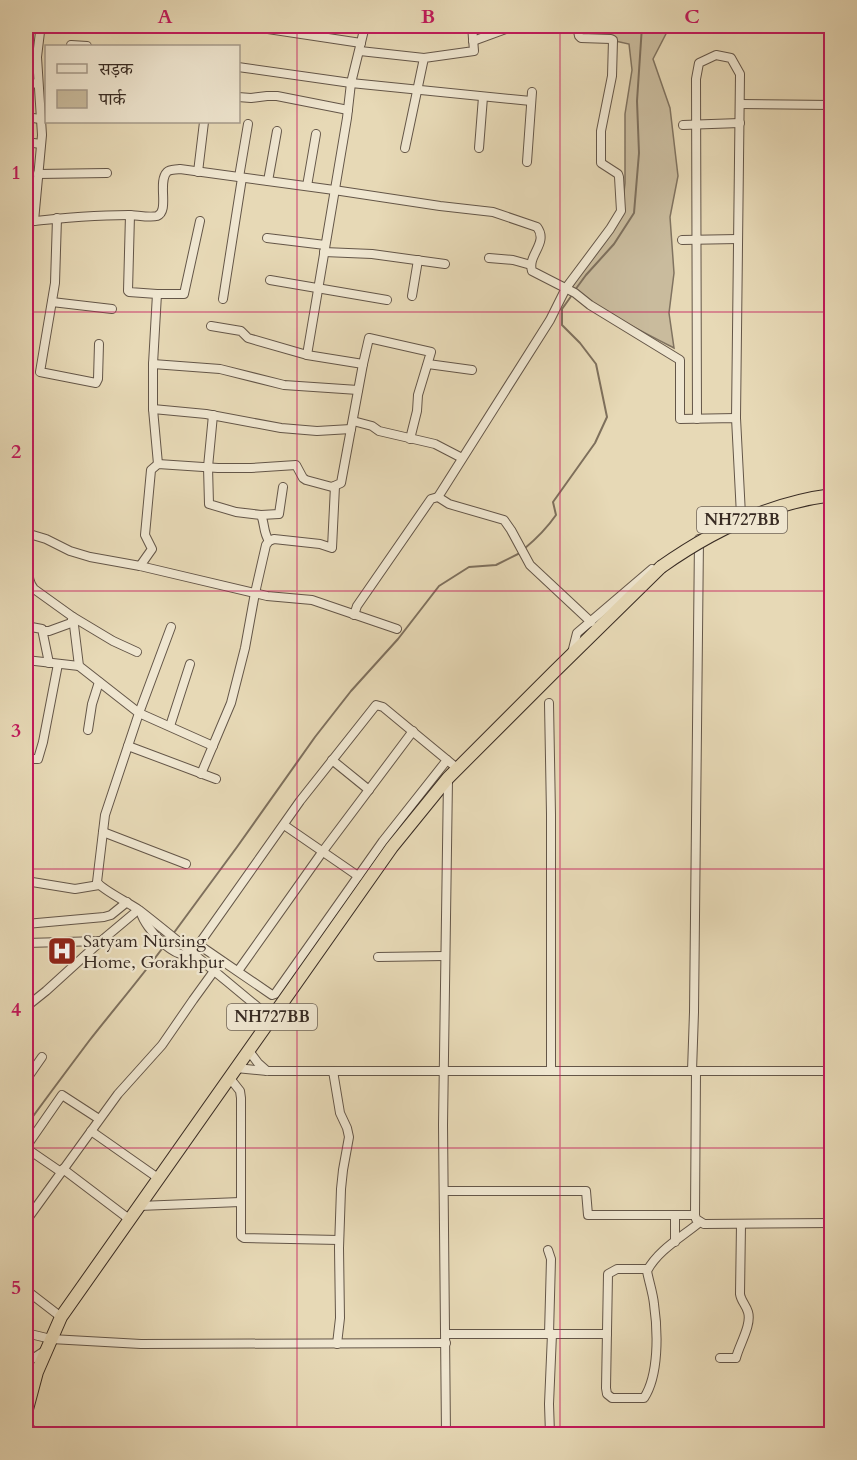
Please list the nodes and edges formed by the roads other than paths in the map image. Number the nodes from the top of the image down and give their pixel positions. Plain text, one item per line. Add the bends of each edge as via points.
1 (248, 26) edge
2 (365, 26) edge
3 (471, 26) edge
4 (514, 26) edge
5 (577, 26) edge
6 (39, 32) dead end
7 (473, 41) junction
8 (361, 47) junction
9 (424, 58) junction
10 (240, 67) edge
11 (26, 82) edge
12 (351, 83) junction
13 (38, 84) junction
14 (417, 90) junction
15 (240, 96) edge
16 (483, 97) junction
17 (740, 104) junction
18 (831, 105) edge
19 (348, 110) junction
20 (26, 117) edge
21 (40, 119) junction
22 (204, 123) edge
23 (740, 123) junction
24 (248, 124) dead end
25 (696, 124) junction
26 (683, 125) dead end
27 (277, 131) dead end
28 (316, 134) dead end
29 (26, 142) edge
30 (41, 144) junction
31 (405, 148) dead end
32 (478, 148) dead end
33 (527, 162) dead end
34 (198, 172) junction
35 (107, 173) dead end
36 (240, 177) junction
37 (38, 178) junction
38 (268, 181) junction
39 (26, 182) edge
40 (307, 186) junction
41 (334, 190) junction
42 (130, 215) junction
43 (57, 218) junction
44 (200, 221) dead end
45 (30, 222) edge
46 (267, 238) dead end
47 (738, 239) junction
48 (682, 240) dead end
49 (697, 240) junction
50 (324, 249) junction
51 (489, 258) dead end
52 (418, 260) junction
53 (445, 264) dead end
54 (531, 265) junction
55 (270, 280) dead end
56 (318, 289) junction
57 (570, 290) junction
58 (157, 294) junction
59 (412, 296) dead end
60 (223, 299) dead end
61 (387, 300) dead end
62 (52, 302) junction
63 (112, 309) dead end
64 (211, 326) dead end
65 (99, 344) dead end
66 (306, 355) junction
67 (680, 360) junction
68 (697, 360) junction
69 (153, 363) junction
70 (363, 364) junction
71 (428, 364) junction
72 (471, 370) dead end
73 (358, 390) junction
74 (153, 409) junction
75 (213, 415) junction
76 (736, 418) junction
77 (697, 419) junction
78 (352, 425) junction
79 (410, 439) junction
80 (462, 458) junction
81 (158, 464) junction
82 (208, 467) junction
83 (335, 486) junction
84 (283, 487) dead end
85 (831, 493) edge
86 (438, 497) junction
87 (261, 515) junction
88 (741, 515) junction
89 (26, 533) edge
90 (699, 536) junction
91 (268, 541) junction
92 (26, 554) edge
93 (140, 566) junction
94 (255, 593) junction
95 (354, 615) junction
96 (73, 616) junction
97 (591, 621) junction
98 (26, 626) edge
99 (171, 627) dead end
100 (397, 629) dead end
101 (43, 630) junction
102 (137, 652) dead end
103 (571, 655) junction
104 (26, 660) edge
105 (54, 663) junction
106 (190, 664) dead end
107 (79, 666) junction
108 (99, 682) junction
109 (549, 703) dead end
110 (140, 713) junction
111 (170, 726) junction
112 (88, 730) dead end
113 (413, 731) junction
114 (128, 746) junction
115 (213, 746) junction
116 (26, 759) edge
117 (332, 760) junction
118 (447, 760) junction
119 (458, 769) junction
120 (201, 774) junction
121 (448, 778) junction
122 (216, 779) dead end
123 (369, 790) junction
124 (284, 825) junction
125 (103, 832) junction
126 (323, 850) junction
127 (186, 864) dead end
128 (358, 876) junction
129 (26, 881) edge
130 (99, 885) junction
131 (128, 902) junction
132 (142, 913) junction
133 (26, 924) edge
134 (320, 940) junction
135 (101, 941) junction
136 (26, 943) edge
137 (199, 945) junction
138 (176, 947) junction
139 (192, 954) junction
140 (445, 956) junction
141 (378, 957) dead end
142 (214, 971) junction
143 (238, 971) junction
144 (26, 1007) edge
145 (271, 1018) junction
146 (249, 1051) junction
147 (42, 1057) dead end
148 (267, 1071) junction
149 (333, 1071) junction
150 (443, 1071) junction
151 (551, 1071) junction
152 (694, 1071) junction
153 (831, 1071) edge
154 (233, 1073) junction
155 (26, 1080) edge
156 (99, 1119) junction
157 (91, 1131) junction
158 (26, 1147) edge
159 (62, 1171) junction
160 (158, 1178) junction
161 (444, 1191) junction
162 (240, 1202) junction
163 (139, 1206) junction
164 (675, 1215) junction
165 (697, 1218) junction
166 (129, 1219) junction
167 (26, 1221) edge
168 (831, 1223) edge
169 (741, 1224) junction
170 (339, 1240) junction
171 (675, 1242) junction
172 (548, 1250) dead end
173 (648, 1269) junction
174 (26, 1290) edge
175 (61, 1317) junction
176 (26, 1333) edge
177 (551, 1334) junction
178 (607, 1334) junction
179 (446, 1338) junction
180 (49, 1344) junction
181 (337, 1344) junction
182 (720, 1358) dead end
183 (26, 1363) edge
184 (26, 1413) edge
185 (26, 1426) edge
186 (38, 1434) edge
187 (446, 1434) edge
188 (550, 1434) edge

1 - 8 street
2 - 8 street
3 - 7 street
4 - 7 street
5 - 57 street via 582,38 613,40 601,163 618,174 621,211
6 - 13 street
7 - 9 street via 473,51
8 - 9 street
8 - 12 street
9 - 14 street
10 - 12 street
11 - 13 street
12 - 14 street
12 - 19 street
13 - 21 street
14 - 16 street
14 - 31 street
15 - 19 street via 277,96
16 - 32 street
16 - 33 street via 531,97
17 - 18 street
17 - 23 street
17 - 25 street via 740,74 731,58 716,55 707,59 699,63 696,79
19 - 41 street
20 - 21 street
21 - 30 street
22 - 34 street
23 - 25 street
23 - 47 street
24 - 36 street
25 - 26 street
25 - 49 street
27 - 38 street
28 - 40 street
29 - 30 street
30 - 37 street
34 - 36 street
34 - 42 street via 180,169 165,173 161,213
35 - 37 street
36 - 38 street
36 - 60 street
37 - 39 street
37 - 45 street
38 - 40 street
40 - 41 street
41 - 50 street
41 - 54 street via 493,212 537,227 542,238
42 - 43 street
42 - 58 street via 128,291
43 - 45 street
43 - 62 street
44 - 58 street via 184,294
46 - 50 street
47 - 49 street
47 - 76 street
48 - 49 street
49 - 68 street
50 - 52 street
50 - 56 street
51 - 54 street
52 - 53 street
52 - 59 street
54 - 57 street via 532,271
55 - 56 street
56 - 61 street
56 - 66 street
57 - 67 street
57 - 80 street
58 - 69 street
62 - 63 street
62 - 65 street via 41,374 96,382
64 - 66 street via 241,331 248,338
66 - 70 street
67 - 68 street
67 - 77 street via 679,418
68 - 77 street
69 - 73 street via 220,369 284,385
69 - 74 street
70 - 71 street via 370,338 430,351
70 - 73 street
71 - 72 street
71 - 79 street
73 - 78 street
74 - 75 street
74 - 81 street
75 - 78 street via 281,428 317,430
75 - 82 street
76 - 77 street
76 - 88 street
78 - 79 street via 372,426
78 - 83 street via 341,483
79 - 80 street via 435,444
80 - 86 street
81 - 82 street
81 - 93 street via 151,470 145,535 152,549
82 - 83 street via 296,465 306,480
82 - 87 street via 209,504
83 - 91 street via 332,548
84 - 87 street via 279,514
85 - 88 street via 784,500
85 - 103 highway, NH727BB, bridge via 756,514 697,543 661,567
86 - 95 street via 431,499
86 - 97 street via 504,520 530,565
87 - 91 street
88 - 90 street
89 - 93 street via 90,557
90 - 97 street via 658,563
90 - 152 street
91 - 94 street
92 - 96 street via 28,579 34,589
93 - 94 street
94 - 95 street via 312,600
94 - 115 street via 231,703
95 - 100 street
96 - 101 street via 71,623
96 - 102 street
96 - 107 street
97 - 103 street via 577,633
98 - 101 street
99 - 110 street
101 - 105 street
103 - 119 highway, NH727BB
104 - 105 street
105 - 107 street
105 - 116 street via 43,742 38,759
106 - 111 street
107 - 108 street
108 - 110 street
108 - 112 street
109 - 151 street
110 - 111 street
110 - 114 street
111 - 115 street
113 - 117 street via 383,706 376,705
113 - 118 street
113 - 123 street
114 - 120 street
114 - 125 street
115 - 120 street
117 - 123 street
117 - 124 street
118 - 119 street
118 - 128 street
119 - 121 highway, NH727BB
120 - 122 street
121 - 134 highway, NH727BB
121 - 140 street
123 - 126 street
124 - 126 street
124 - 137 street
125 - 127 street
125 - 130 street
126 - 128 street
126 - 143 street
128 - 134 street
129 - 130 street via 75,889
130 - 131 street
131 - 132 street
131 - 133 street via 104,917
132 - 135 street
132 - 138 street
132 - 138 street via 151,932
134 - 143 street via 275,994
134 - 145 highway, NH727BB
135 - 136 street
135 - 144 street
137 - 139 street
137 - 143 street
138 - 139 street
139 - 142 street
140 - 141 street
140 - 150 street
142 - 145 street
142 - 156 street via 162,1045
145 - 146 highway, NH727BB
146 - 148 street
146 - 154 highway, NH727BB
147 - 155 street
148 - 149 street
148 - 154 street
149 - 150 street
149 - 170 street via 340,1113 349,1137
150 - 151 street
150 - 161 street
151 - 152 street
152 - 153 street
152 - 165 street
154 - 160 highway, NH727BB
154 - 162 street via 241,1098
156 - 157 street
156 - 158 street via 62,1095
157 - 159 street
157 - 160 street
158 - 159 street
159 - 166 street
159 - 167 street
160 - 163 highway, NH727BB
161 - 164 street via 586,1191 588,1215
161 - 179 street
162 - 163 street
162 - 170 street via 242,1238
163 - 166 highway, NH727BB
164 - 165 street
164 - 171 street
165 - 169 street via 704,1224
165 - 171 street
166 - 175 highway, NH727BB
168 - 169 street
169 - 182 street via 740,1294 749,1318 736,1358
170 - 181 street
171 - 173 street
172 - 177 street
173 - 178 street via 617,1269 609,1274
173 - 178 street via 654,1303 656,1365 644,1398 612,1398 607,1394
174 - 175 street
175 - 180 highway, NH727BB
176 - 180 street
177 - 178 street
177 - 179 street
177 - 188 street
179 - 181 street
179 - 187 street
180 - 181 street
180 - 183 street
180 - 184 highway, NH727BB
185 - 186 street

